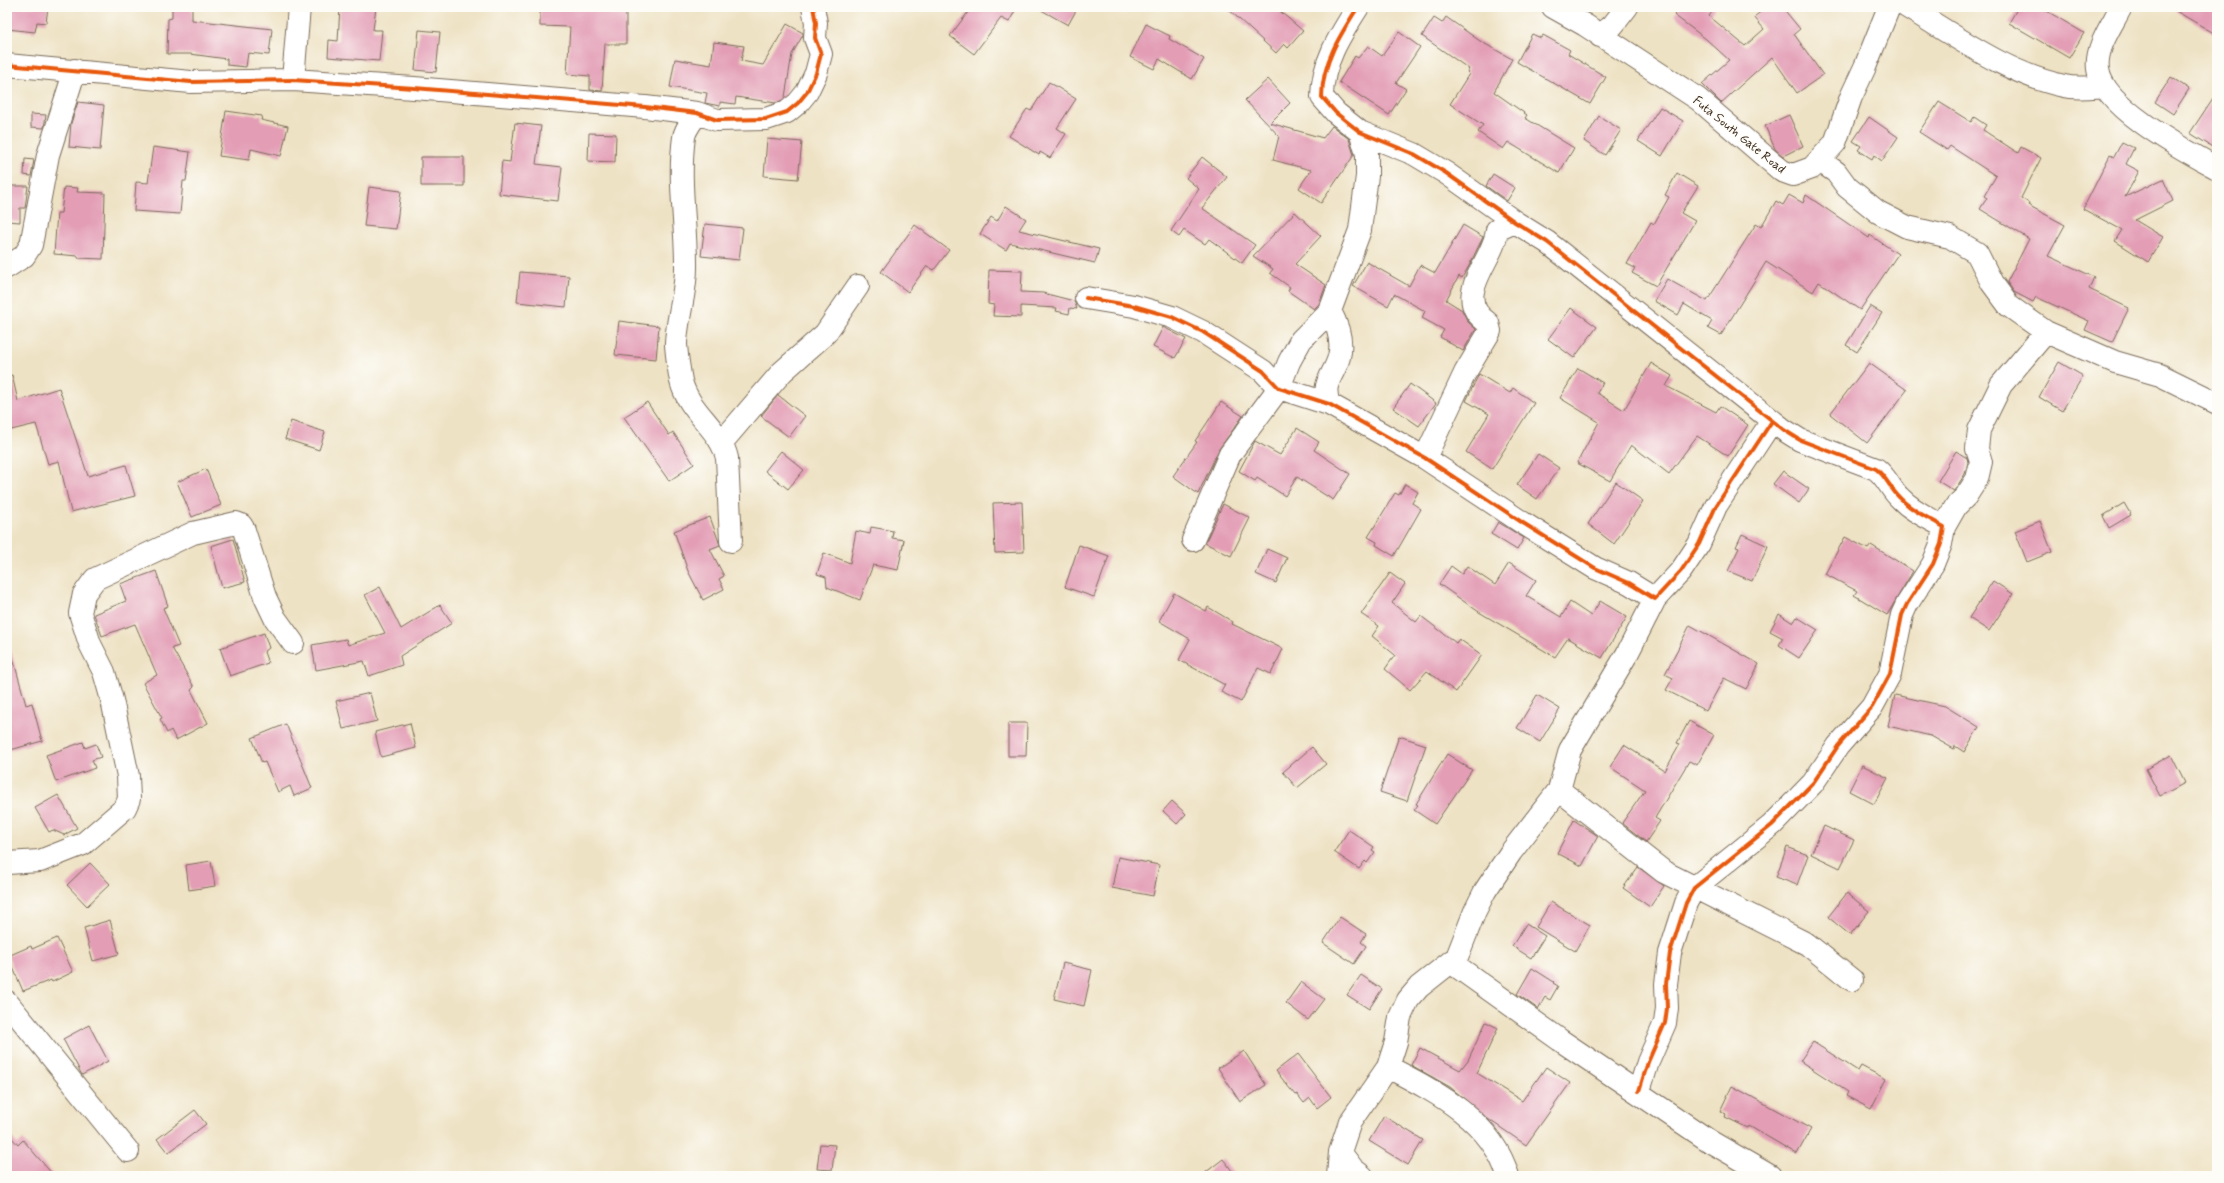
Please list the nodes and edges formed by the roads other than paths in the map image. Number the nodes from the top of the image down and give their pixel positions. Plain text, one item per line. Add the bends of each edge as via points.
1 (299, 7) edge
2 (813, 7) edge
3 (1358, 7) edge
4 (1553, 7) edge
5 (1627, 7) edge
6 (1889, 7) edge
7 (1907, 7) edge
8 (2121, 7) edge
9 (1600, 36) junction
10 (7, 65) edge
11 (75, 70) junction
12 (293, 80) junction
13 (2104, 86) junction
14 (696, 113) junction
15 (1360, 132) junction
16 (1820, 162) junction
17 (2217, 168) edge
18 (1515, 222) junction
19 (7, 267) edge
20 (858, 286) dead end
21 (1086, 298) dead end
22 (1330, 311) junction
23 (2046, 332) junction
24 (1279, 388) junction
25 (2217, 403) edge
26 (1329, 404) junction
27 (1772, 421) junction
28 (722, 442) junction
29 (1425, 458) junction
30 (1944, 527) junction
31 (1193, 540) dead end
32 (731, 541) dead end
33 (1655, 599) junction
34 (293, 643) dead end
35 (1558, 790) junction
36 (7, 863) edge
37 (1694, 888) junction
38 (1452, 963) junction
39 (1852, 980) dead end
40 (7, 1002) edge
41 (1388, 1068) junction
42 (1639, 1091) junction
43 (128, 1150) dead end
44 (1340, 1152) junction
45 (1338, 1176) edge
46 (1362, 1176) edge
47 (1508, 1176) edge
48 (1770, 1176) edge

1 - 12 street
2 - 14 street via 815,38 821,54 807,92 798,103 787,112 766,119 716,120
3 - 15 street via 1335,44 1322,82 1322,98
4 - 9 street, Futa South Gate Road
5 - 9 street via 1613,25
6 - 16 street, Futa South Gate Road via 1851,97 1835,143
7 - 13 street via 2005,65 2066,87
8 - 13 street via 2102,45 2098,59 2098,70
9 - 16 street, Futa South Gate Road via 1698,99 1782,171 1792,175 1812,168
10 - 11 street
11 - 12 street via 191,82
11 - 19 street via 48,155 31,245 24,256
12 - 14 street
13 - 17 street via 2122,106 2157,134
14 - 28 street via 684,136 682,179 686,265 676,345 681,382 686,395 693,408
15 - 18 street via 1414,154
15 - 22 street via 1367,154 1367,176 1360,230
16 - 23 street via 1836,172 1847,187 1878,212 1907,227 1950,237 1977,253 1992,283 2009,306
18 - 27 street via 1547,242
18 - 29 street via 1497,230 1496,241 1474,285 1474,308 1480,317 1488,322 1490,331 1465,373
20 - 28 street via 825,334 782,372
21 - 24 street via 1134,306 1172,317 1197,329 1263,371
22 - 24 street via 1301,340
22 - 26 street via 1338,329 1340,342 1339,356 1325,393
23 - 25 street via 2115,362 2160,375
23 - 30 street via 2002,385 1979,430 1978,450 1981,462 1976,479
24 - 26 street
24 - 31 street via 1230,454
26 - 29 street
27 - 30 street via 1800,440 1876,469 1910,508
27 - 33 street via 1716,506 1699,544 1681,571
28 - 32 street via 727,458
29 - 33 street via 1595,568 1629,583
30 - 37 street via 1935,559 1902,615 1890,674 1872,708 1838,746 1813,783 1777,820
33 - 35 street via 1627,654 1570,750
34 - 36 street via 275,618 265,597 244,530 236,523 193,533 95,579 84,594 80,613 90,644 104,672 112,700 128,776 130,799 125,808 83,844 40,861
35 - 37 street via 1664,872
35 - 38 street via 1485,891 1457,957
37 - 39 street via 1807,944
37 - 42 street via 1680,918 1670,953 1665,1023
38 - 41 street via 1419,987 1408,1000 1400,1017
38 - 42 street via 1560,1040
40 - 43 street
41 - 44 street via 1350,1122
41 - 47 street via 1432,1090 1465,1112 1489,1139 1506,1167
42 - 48 street via 1711,1142
44 - 45 street
44 - 46 street

